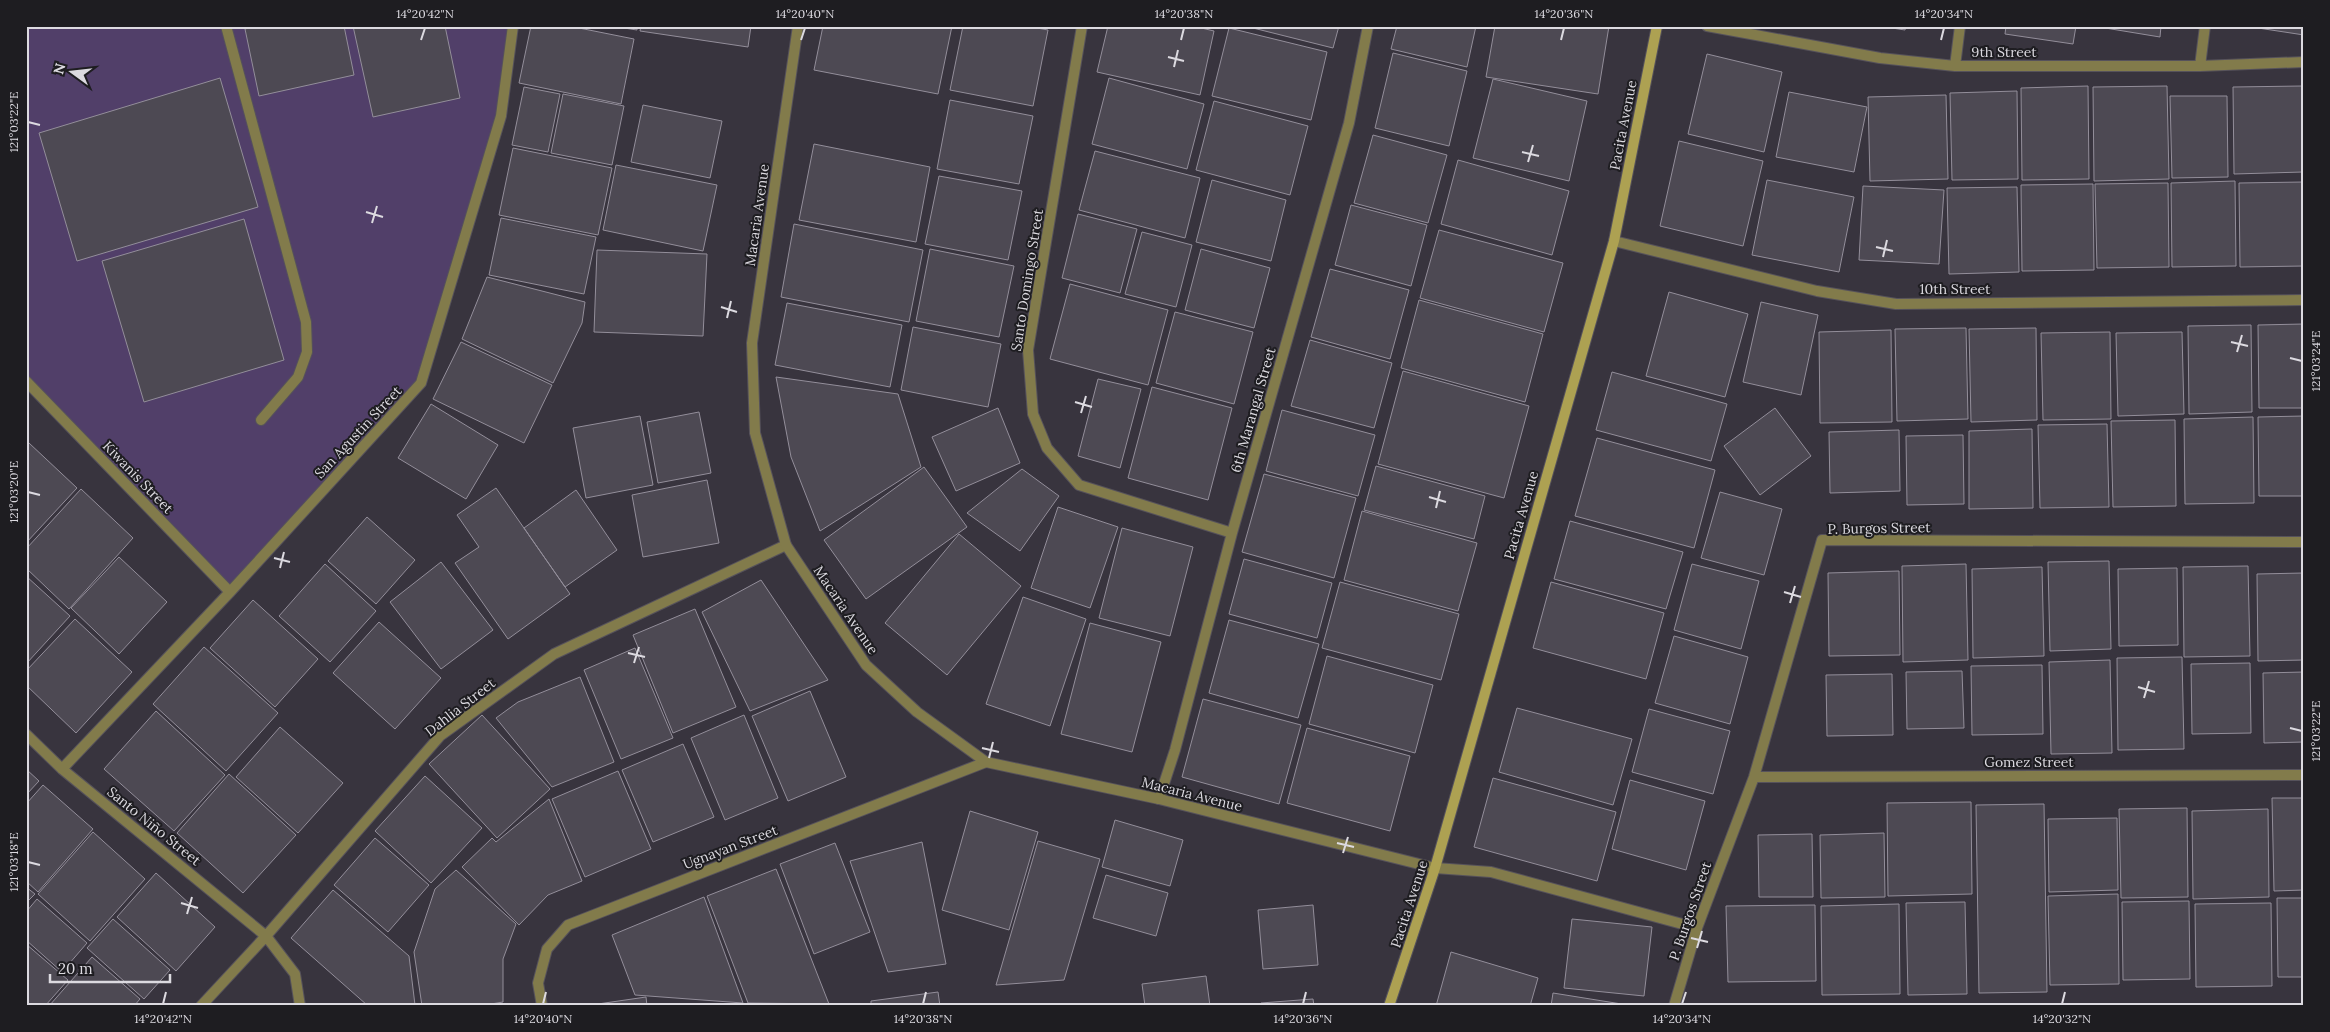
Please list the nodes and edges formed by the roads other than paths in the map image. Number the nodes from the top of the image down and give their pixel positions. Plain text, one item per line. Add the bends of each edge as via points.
1 (226, 26) edge
2 (513, 26) edge
3 (798, 26) edge
4 (1082, 26) edge
5 (1368, 26) edge
6 (1657, 26) edge
7 (1707, 26) edge
8 (1960, 26) edge
9 (2205, 26) edge
10 (2304, 62) edge
11 (1955, 66) junction
12 (2200, 66) junction
13 (1614, 241) junction
14 (2304, 300) edge
15 (26, 381) edge
16 (261, 420) dead end
17 (1232, 533) junction
18 (2304, 542) edge
19 (786, 545) junction
20 (230, 592) junction
21 (26, 734) edge
22 (986, 762) junction
23 (62, 769) junction
24 (2304, 775) edge
25 (1754, 777) junction
26 (1159, 799) junction
27 (1435, 868) junction
28 (1696, 928) junction
29 (266, 936) junction
30 (201, 1006) edge
31 (300, 1006) edge
32 (542, 1006) edge
33 (1390, 1006) edge
34 (1674, 1006) edge

1 - 16 street via 306,322 307,352 298,377
2 - 20 street, San Agustin Street via 501,116 421,383
3 - 19 street, Macaria Avenue via 752,343 755,433
4 - 17 street, Santo Domingo Street via 1028,350 1033,414 1047,448 1079,486
5 - 17 street, 6th Marangal Street via 1349,123
6 - 13 main road, Pacita Avenue
7 - 11 street, 9th Street via 1880,58
8 - 11 street
9 - 12 street
10 - 12 street, 9th Street
11 - 12 street, 9th Street
13 - 14 street, 10th Street via 1817,291 1896,304
13 - 27 main road, Pacita Avenue
15 - 20 street, Kiwanis Street
17 - 26 street, 6th Marangal Street
18 - 25 street, P. Burgos Street via 1822,540
19 - 22 street, Macaria Avenue via 866,665 917,712
19 - 29 street, Dahlia Street via 554,654 440,736
20 - 23 street, San Agustin Street
21 - 23 street, Santo Niño Street
22 - 26 street, Macaria Avenue
22 - 32 street, Ugnayan Street via 568,925 547,949 538,983
23 - 29 street, Santo Niño Street
24 - 25 street, Gomez Street
25 - 28 street, P. Burgos Street
26 - 27 street, Macaria Avenue
27 - 28 street, Macaria Avenue via 1491,872
27 - 33 main road, Pacita Avenue
28 - 34 street, P. Burgos Street
29 - 30 street, Dahlia Street
29 - 31 street, Santo Niño Street via 295,974

